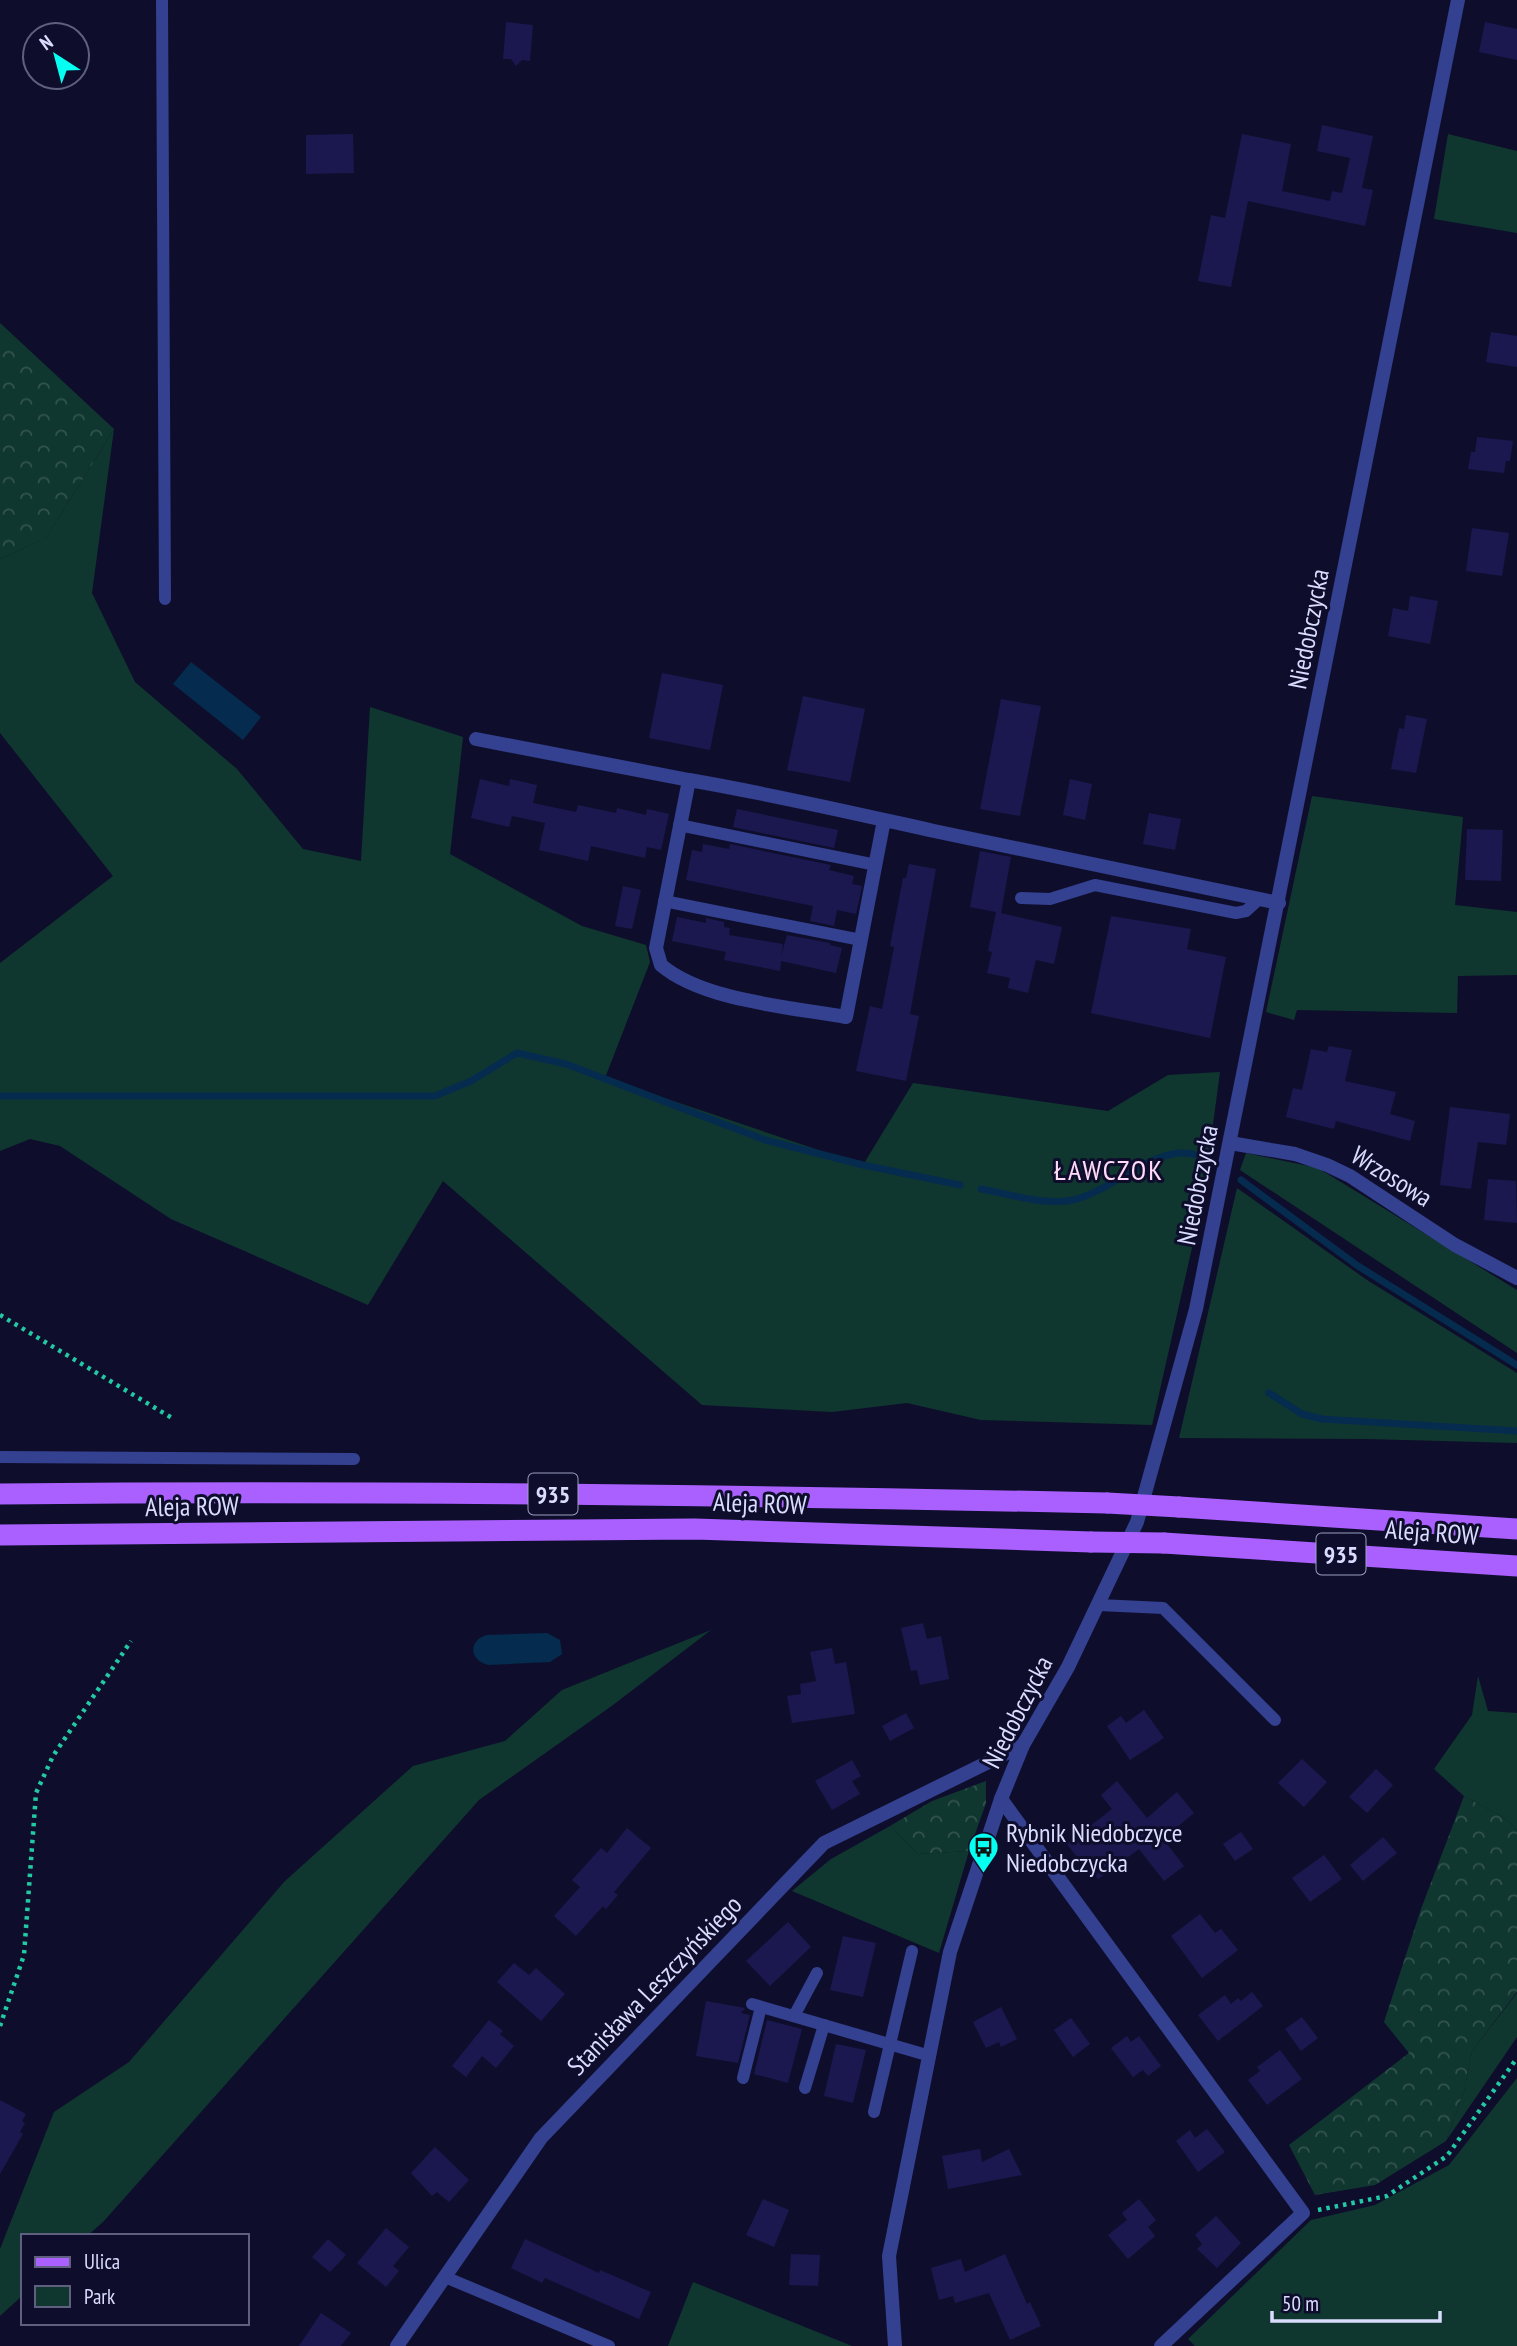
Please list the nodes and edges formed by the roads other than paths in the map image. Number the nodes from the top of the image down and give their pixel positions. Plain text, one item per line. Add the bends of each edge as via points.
1 (162, 0) edge
2 (1458, 0) edge
3 (165, 599) dead end
4 (476, 739) dead end
5 (689, 780) junction
6 (884, 820) junction
7 (679, 825) junction
8 (876, 864) junction
9 (1021, 898) dead end
10 (1259, 899) junction
11 (664, 901) junction
12 (1279, 903) junction
13 (861, 940) junction
14 (1230, 1143) junction
15 (1517, 1278) edge
16 (0, 1457) edge
17 (354, 1459) dead end
18 (0, 1494) edge
19 (1517, 1529) edge
20 (0, 1535) edge
21 (1517, 1566) edge
22 (1100, 1605) junction
23 (1275, 1720) dead end
24 (1023, 1745) junction
25 (1001, 1799) junction
26 (912, 1951) dead end
27 (817, 1973) dead end
28 (794, 2016) junction
29 (824, 2025) junction
30 (890, 2044) junction
31 (930, 2056) junction
32 (743, 2078) dead end
33 (806, 2088) dead end
34 (874, 2112) dead end
35 (444, 2277) junction
36 (397, 2346) edge
37 (609, 2346) edge
38 (895, 2346) edge
39 (1161, 2346) edge

1 - 3 lane
2 - 12 street, Niedobczycka
4 - 5 street
5 - 6 street
5 - 7 street
6 - 8 street
6 - 10 street
7 - 8 lane
7 - 11 street
8 - 13 street
9 - 10 lane via 1050,900 1094,885 1236,913
10 - 12 street
11 - 13 lane
11 - 13 street via 656,948 661,964 692,983 738,998 846,1017
12 - 14 street, Niedobczycka
14 - 15 street, Wrzosowa via 1295,1154 1327,1165
14 - 22 street, Niedobczycka via 1196,1309 1137,1522
16 - 17 lane
18 - 19 main road, Aleja ROW / 935, bridge via 713,1494 1107,1503
20 - 21 main road, Aleja ROW / 935, bridge via 695,1529 1164,1543
22 - 23 lane via 1163,1608
22 - 24 street, Niedobczycka
24 - 25 street, Niedobczycka
24 - 35 street, Stanisława Leszczyńskiego via 824,1843 541,2138
25 - 31 street, Niedobczycka via 950,1952
25 - 39 street via 1303,2213
26 - 30 lane
27 - 28 lane
28 - 29 lane
28 - 32 lane via 757,2006
29 - 30 lane
29 - 33 lane
30 - 31 lane
30 - 34 lane
31 - 38 street, Niedobczycka via 890,2256
35 - 36 street, Stanisława Leszczyńskiego
35 - 37 lane

